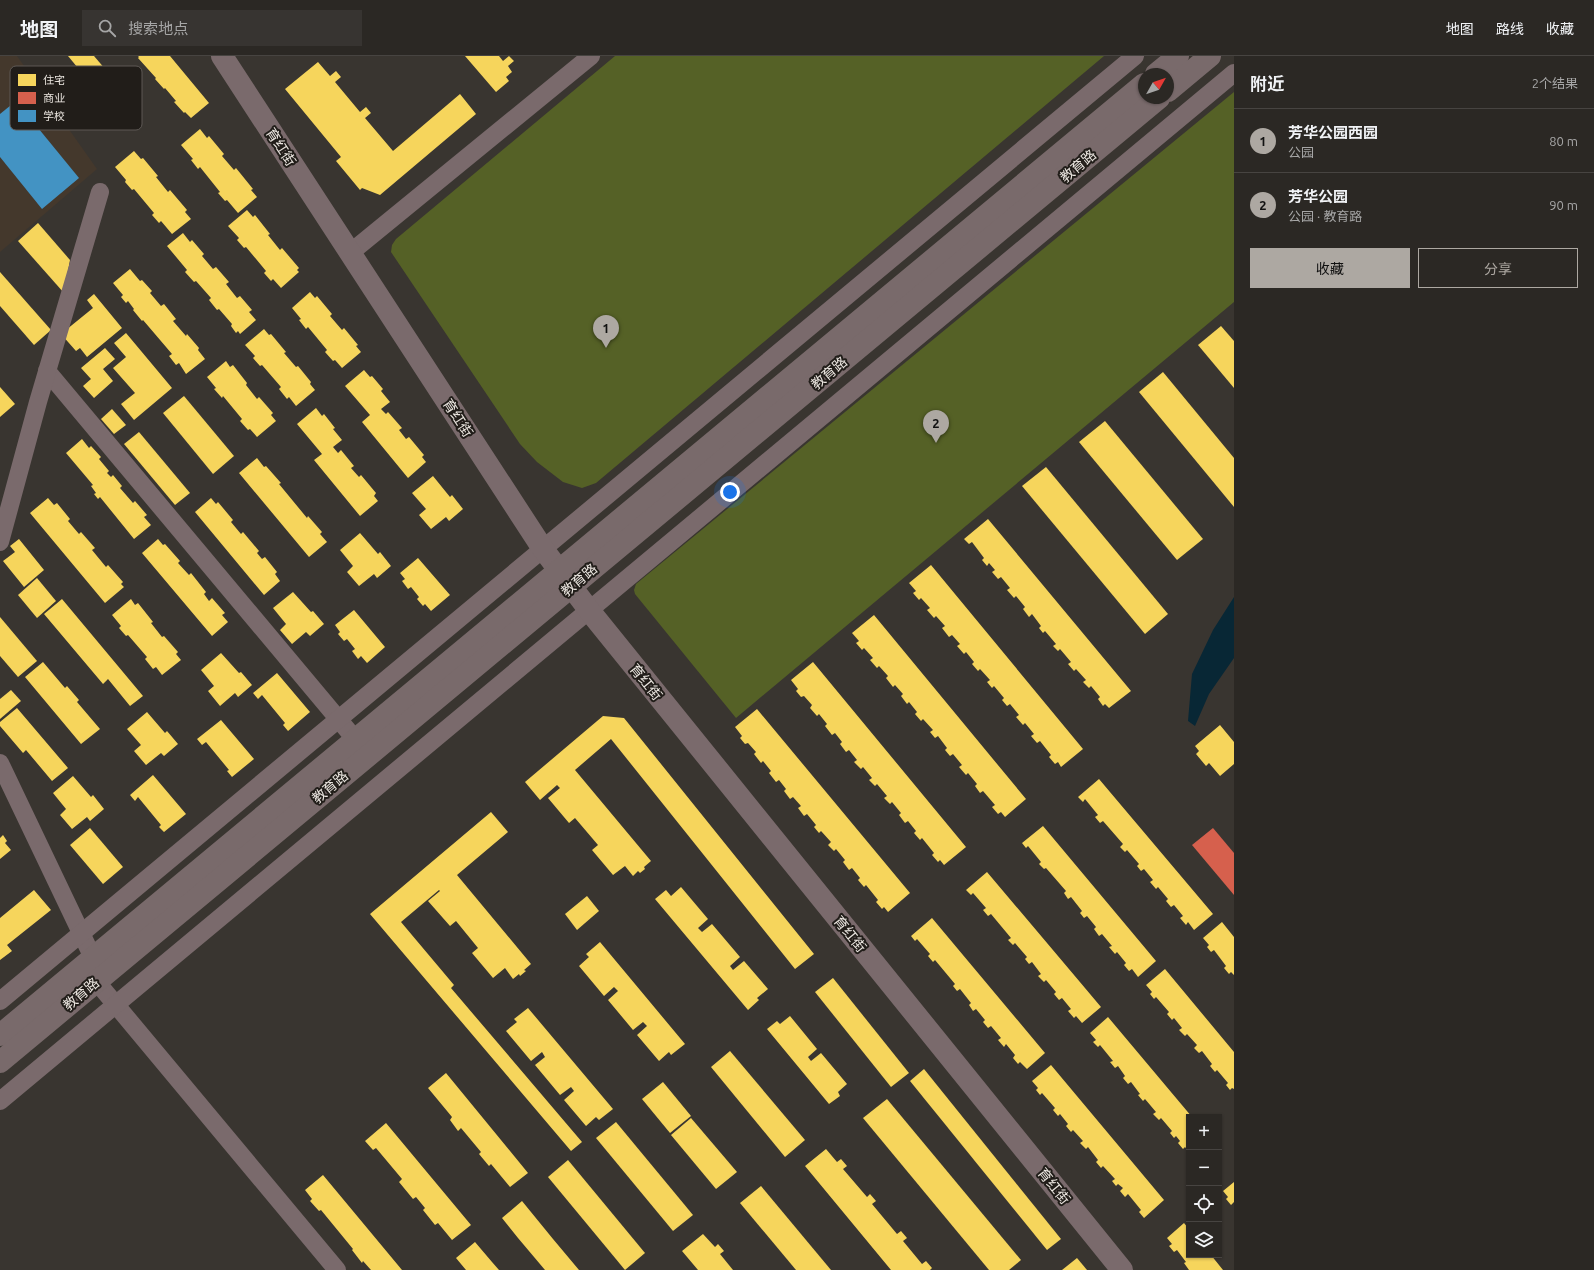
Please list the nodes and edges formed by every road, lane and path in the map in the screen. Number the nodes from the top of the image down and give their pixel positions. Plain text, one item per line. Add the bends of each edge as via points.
1 (222, 56) edge
2 (591, 56) edge
3 (1135, 56) edge
4 (1178, 56) edge
5 (1210, 56) edge
6 (1163, 68) edge
7 (1234, 73) edge
8 (1174, 85) edge
9 (1138, 89) edge
10 (1152, 104) edge
11 (100, 192) dead end
12 (350, 253) junction
13 (47, 370) junction
14 (0, 542) edge
15 (543, 549) junction
16 (565, 578) junction
17 (589, 610) junction
18 (338, 719) junction
19 (355, 739) junction
20 (0, 763) edge
21 (81, 933) junction
22 (93, 958) junction
23 (96, 981) junction
24 (0, 1001) edge
25 (116, 1004) junction
26 (0, 1035) edge
27 (0, 1062) edge
28 (0, 1101) edge
29 (337, 1270) edge
30 (1122, 1270) edge

1 - 12 street, 育红街
2 - 12 street
3 - 15 street
4 - 6 main road
5 - 8 main road
7 - 17 street
9 - 16 main road, 教育路
10 - 16 main road, 教育路
11 - 13 street
12 - 15 street, 育红街
13 - 14 street
13 - 18 street
15 - 16 street, 育红街
15 - 18 street
16 - 17 street, 育红街
16 - 19 main road, 教育路
16 - 23 main road, 教育路
17 - 25 street
17 - 30 street, 育红街
18 - 19 street
18 - 21 street
19 - 22 main road, 教育路
20 - 21 street
21 - 22 street
21 - 24 street
22 - 26 main road, 教育路
23 - 25 street
23 - 27 main road, 教育路
25 - 28 street
25 - 29 street

